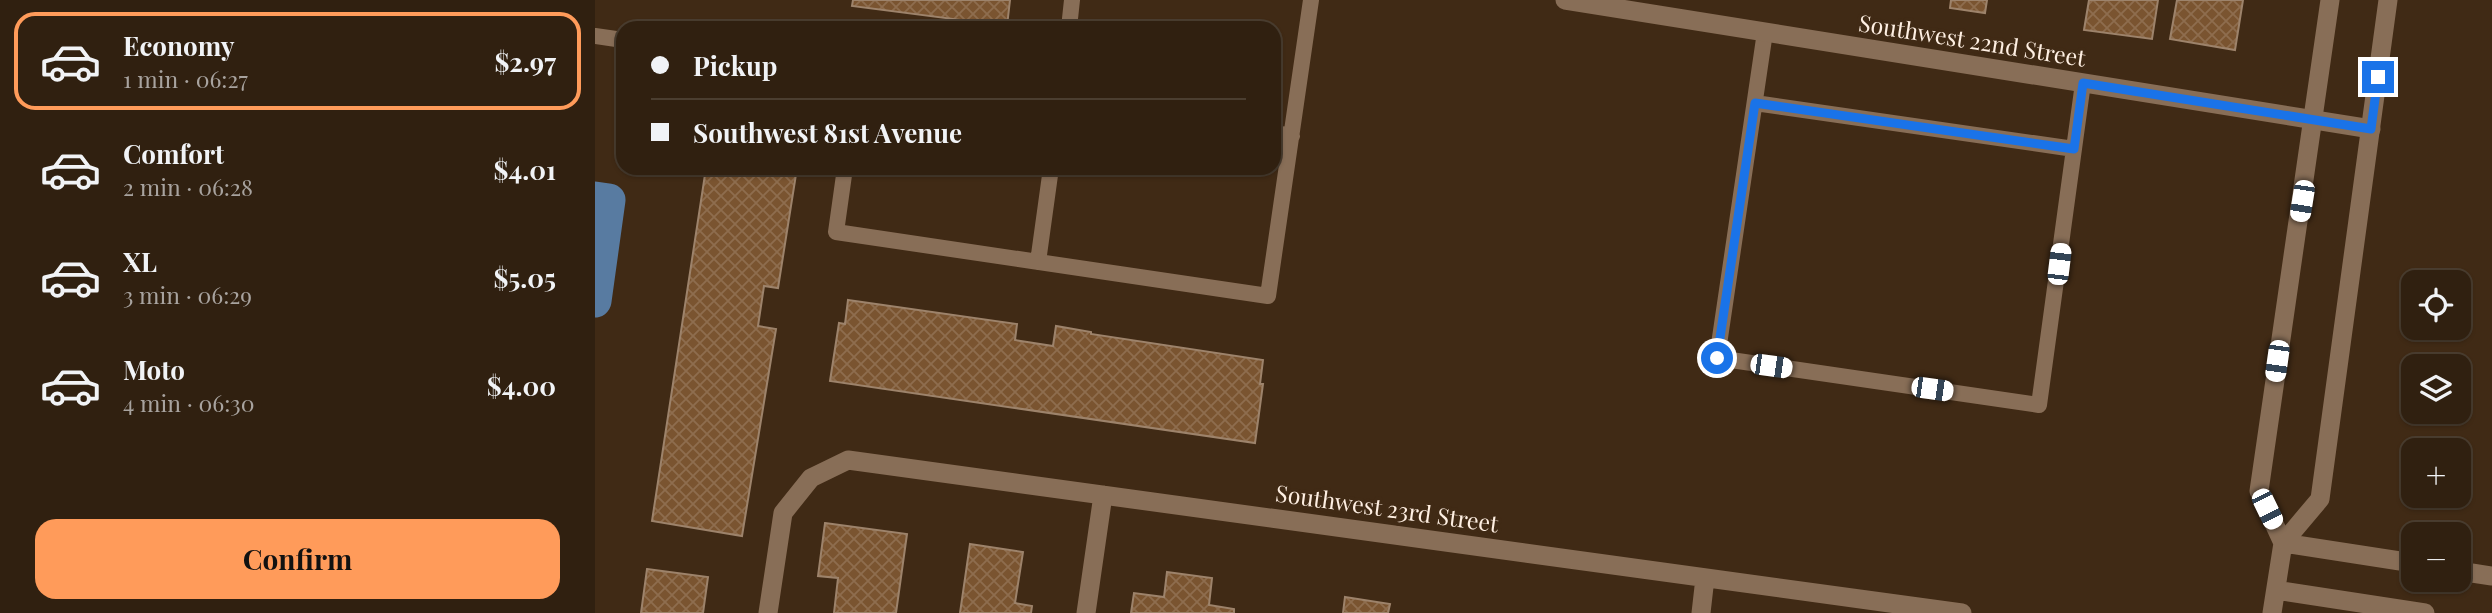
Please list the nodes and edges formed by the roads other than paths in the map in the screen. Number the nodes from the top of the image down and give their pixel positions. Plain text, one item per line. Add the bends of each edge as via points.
1 (1072, 0) edge
2 (1311, 0) edge
3 (1565, 0) edge
4 (2330, 0) edge
5 (2388, 0) edge
6 (1070, 21) edge
7 (1765, 32) junction
8 (595, 36) edge
9 (616, 39) edge
10 (2083, 83) junction
11 (1755, 103) junction
12 (2314, 120) junction
13 (2371, 129) junction
14 (1281, 134) edge
15 (1292, 136) junction
16 (2074, 149) junction
17 (844, 175) edge
18 (1050, 175) edge
19 (1038, 262) junction
20 (1103, 495) junction
21 (2283, 543) junction
22 (2401, 562) edge
23 (2471, 573) edge
24 (2492, 576) edge
25 (1706, 578) junction
26 (2276, 590) junction
27 (768, 613) edge
28 (1086, 613) edge
29 (1701, 613) edge
30 (1962, 613) edge
31 (2273, 613) edge
32 (2425, 613) edge

1 - 6 lane
2 - 15 lane
3 - 7 street, Southwest 22nd Street
4 - 12 street
5 - 13 street
7 - 10 street, Southwest 22nd Street
7 - 11 lane
8 - 9 lane
10 - 12 street, Southwest 22nd Street
10 - 16 lane
11 - 16 lane
11 - 16 lane via 1717,358 2039,405
12 - 13 street, Southwest 22nd Street
12 - 21 street via 2259,491
13 - 21 street via 2320,499
14 - 15 lane
15 - 19 lane via 1268,296
17 - 19 lane via 836,232
18 - 19 lane
20 - 25 street, Southwest 23rd Street
20 - 27 street, Southwest 23rd Street via 848,460 811,478 783,513
20 - 28 street
21 - 22 street
21 - 26 street
23 - 24 street
25 - 29 street
25 - 30 street, Southwest 23rd Street
26 - 31 street
26 - 32 street

